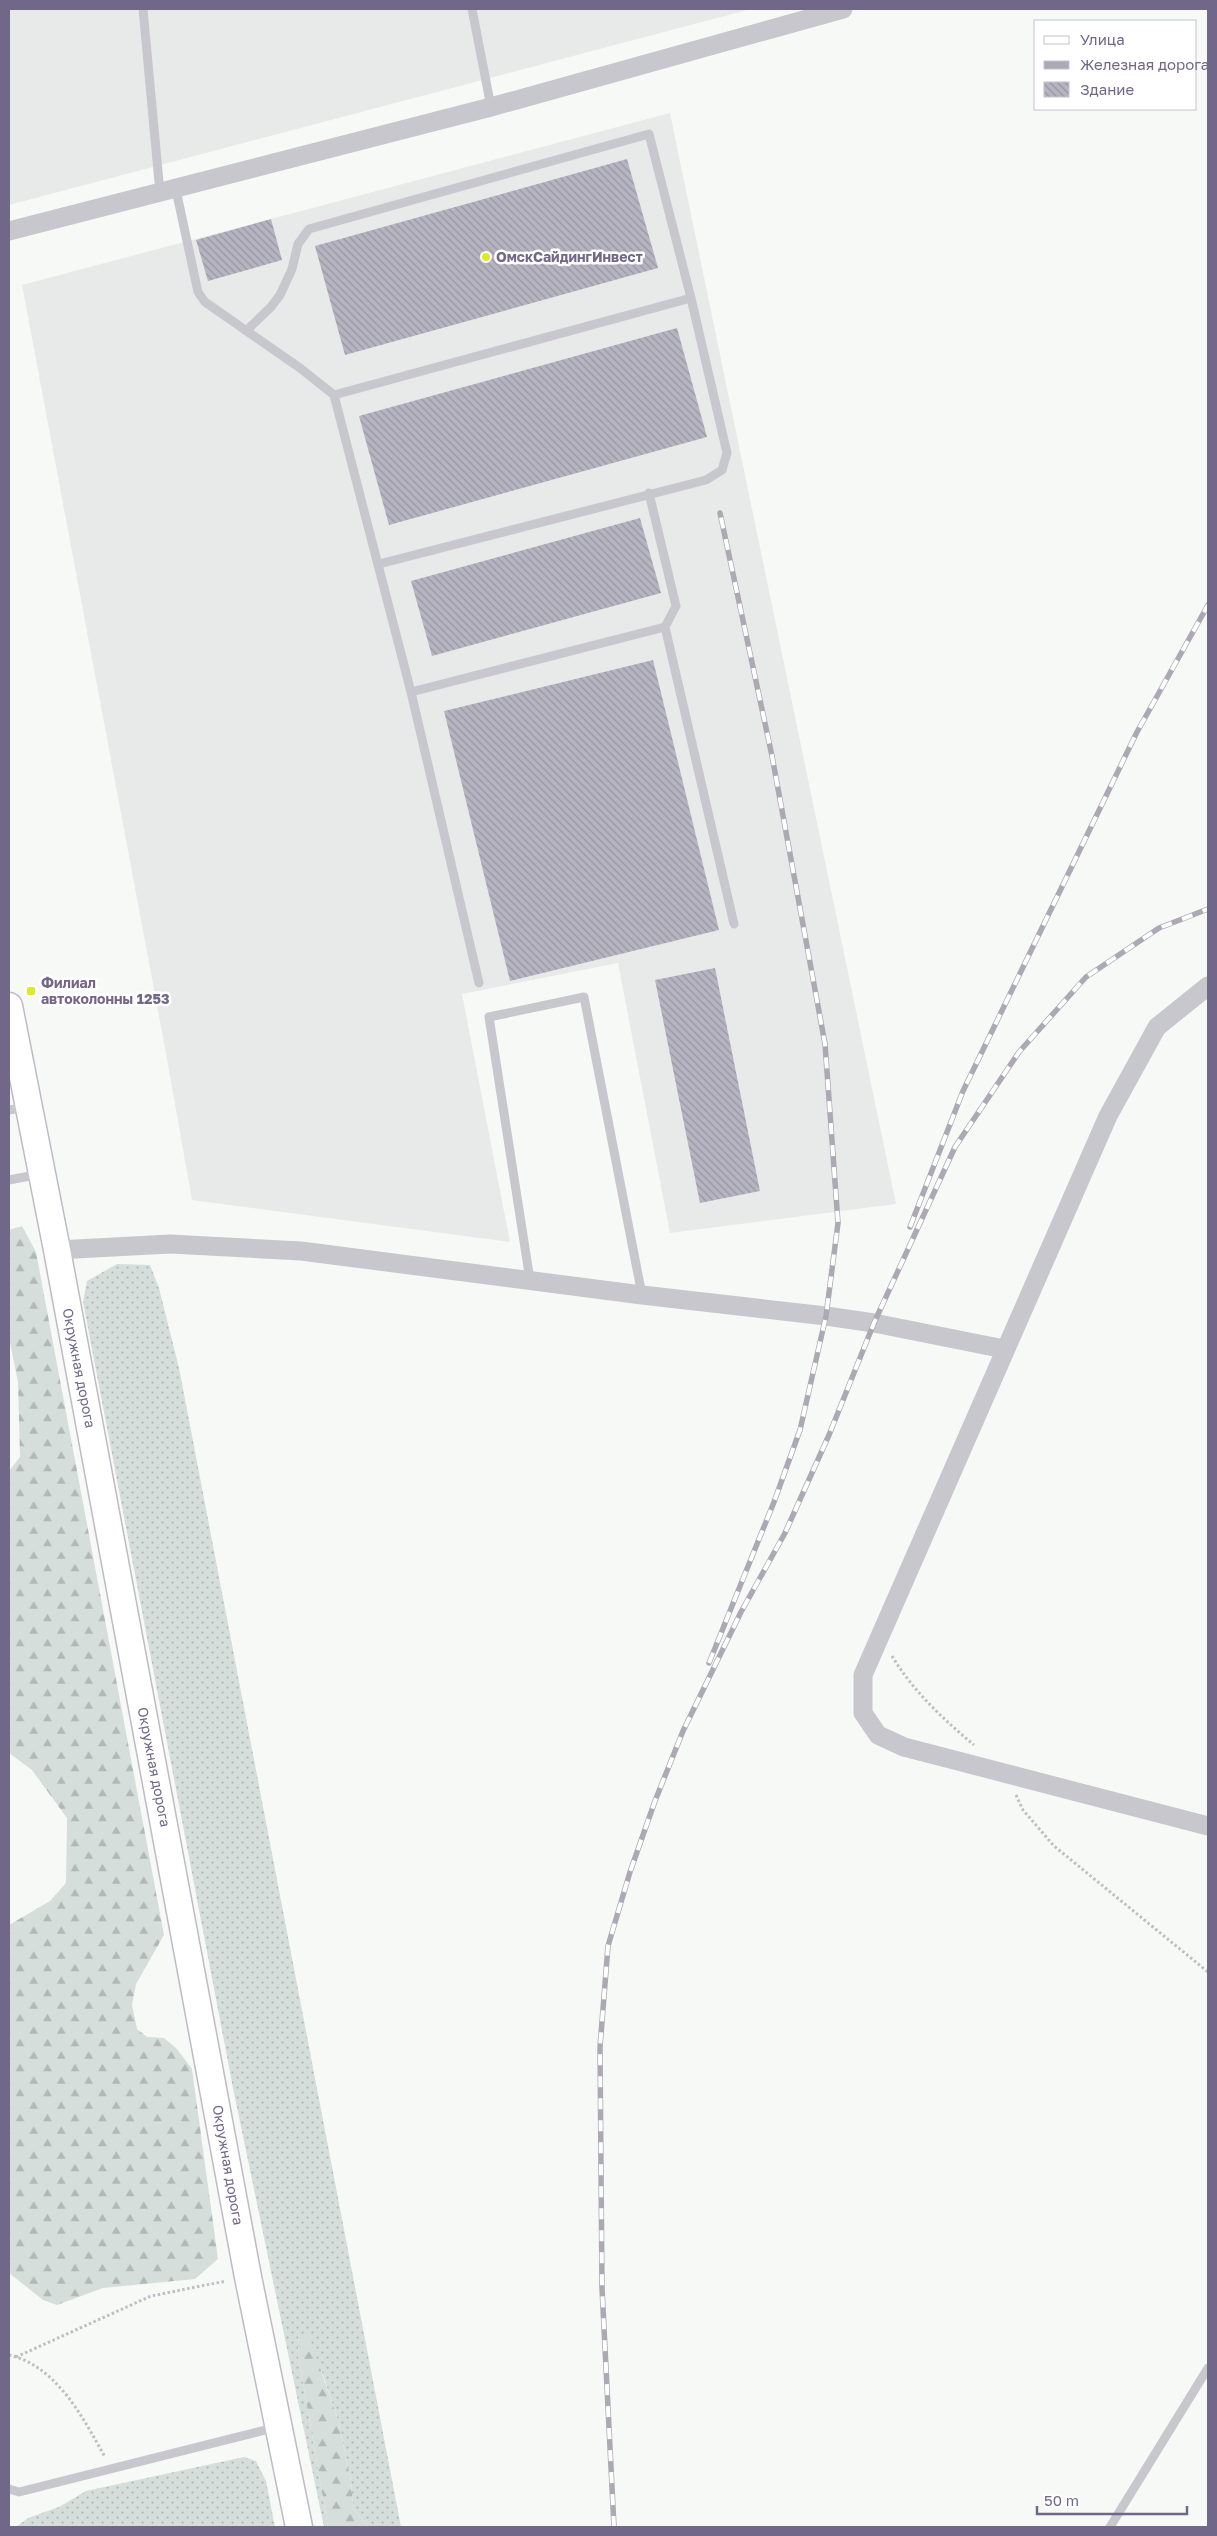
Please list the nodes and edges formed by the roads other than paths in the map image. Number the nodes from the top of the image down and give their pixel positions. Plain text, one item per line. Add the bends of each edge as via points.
1 (143, 9) edge
2 (472, 9) edge
3 (843, 9) edge
4 (492, 107) junction
5 (168, 192) junction
6 (9, 231) edge
7 (691, 298) junction
8 (246, 331) junction
9 (334, 395) junction
10 (649, 493) junction
11 (380, 564) junction
12 (665, 627) junction
13 (412, 692) junction
14 (734, 924) dead end
15 (479, 982) dead end
16 (1208, 986) edge
17 (9, 1006) edge
18 (19, 1108) edge
19 (42, 1173) junction
20 (9, 1180) edge
21 (57, 1250) junction
22 (530, 1280) junction
23 (642, 1296) junction
24 (1004, 1350) junction
25 (1208, 1826) edge
26 (1208, 2368) edge
27 (280, 2426) junction
28 (9, 2489) edge
29 (299, 2527) edge
30 (1110, 2527) edge

1 - 5 lane
2 - 4 lane
3 - 4 street
4 - 5 street
5 - 6 street
5 - 8 lane via 198,292 205,302
7 - 8 lane via 648,134 309,229 298,244 292,269 280,295
7 - 9 lane
7 - 10 lane via 727,453 722,470 706,480
8 - 9 lane
9 - 11 lane
10 - 11 lane
10 - 12 lane via 675,595 676,606
11 - 13 lane
12 - 13 lane
12 - 14 lane
13 - 15 lane
16 - 24 street via 1157,1027 1108,1116
17 - 18 main road, Окружная дорога
18 - 19 main road, Окружная дорога
19 - 20 lane
19 - 21 main road, Окружная дорога
21 - 22 street via 170,1244 301,1251
21 - 27 main road, Окружная дорога via 248,2277
22 - 23 street
22 - 23 lane via 489,1017 584,996
23 - 24 street via 874,1323
24 - 25 street via 863,1675 863,1713 878,1735 904,1747
26 - 30 lane
27 - 28 lane via 20,2492
27 - 29 main road, Окружная дорога

